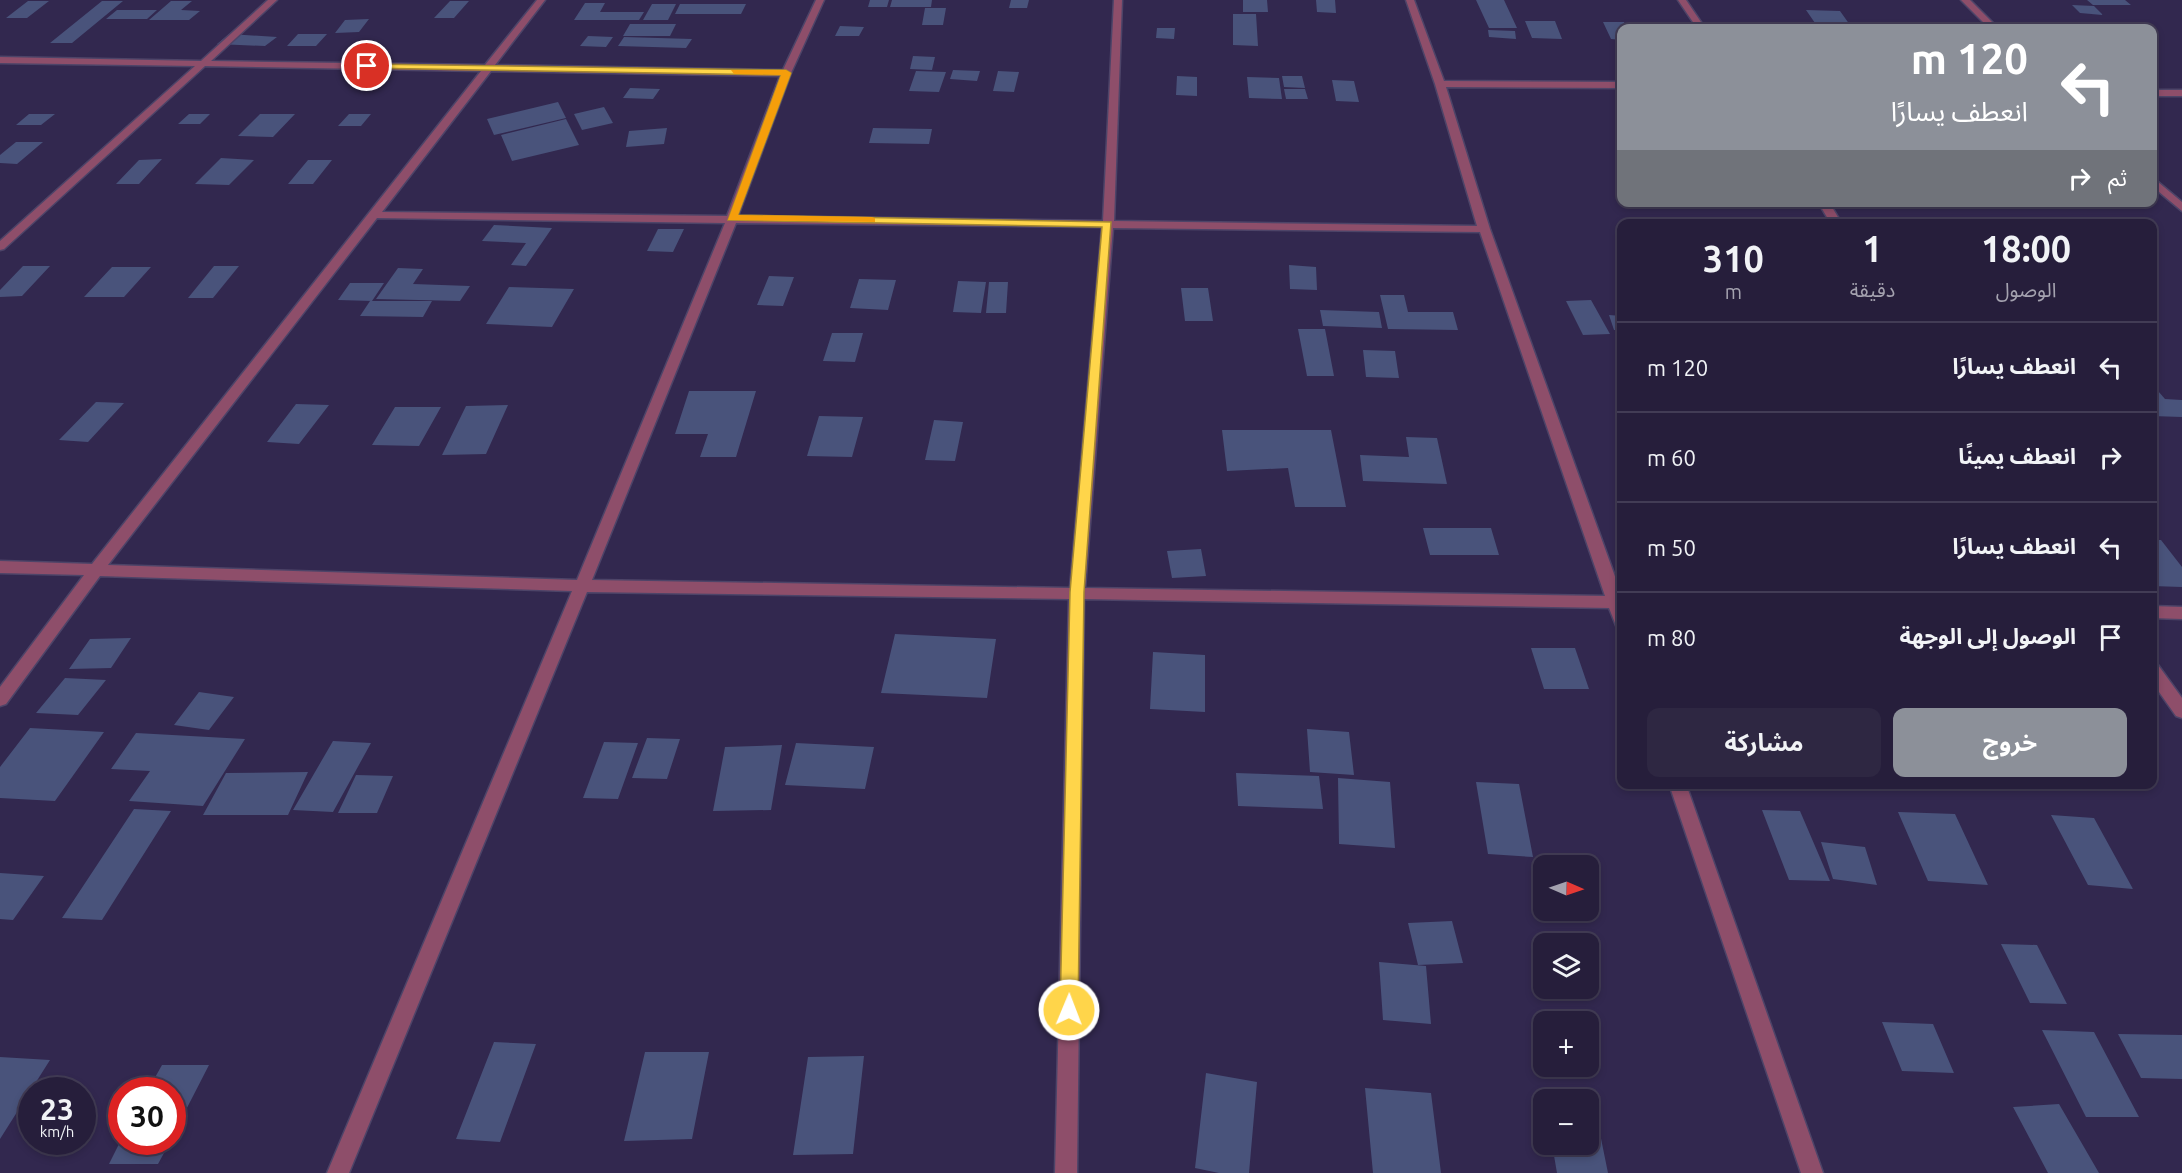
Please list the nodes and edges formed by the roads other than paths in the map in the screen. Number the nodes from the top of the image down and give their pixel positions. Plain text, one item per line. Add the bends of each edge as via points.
1 (273, 0) edge
2 (541, 0) edge
3 (820, 0) edge
4 (1118, 0) edge
5 (1410, 0) edge
6 (1682, 0) edge
7 (1965, 0) edge
8 (1698, 24) edge
9 (1990, 24) edge
10 (0, 60) edge
11 (203, 63) junction
12 (485, 68) junction
13 (786, 73) junction
14 (1440, 84) junction
15 (1617, 86) edge
16 (2157, 93) edge
17 (2182, 93) edge
18 (2157, 185) edge
19 (2182, 208) edge
20 (374, 215) junction
21 (732, 218) junction
22 (1108, 224) junction
23 (1484, 229) junction
24 (0, 247) edge
25 (0, 567) edge
26 (97, 569) junction
27 (582, 586) junction
28 (1077, 592) junction
29 (1617, 599) edge
30 (1617, 602) edge
31 (2157, 612) edge
32 (2182, 613) edge
33 (2157, 676) edge
34 (0, 699) edge
35 (2182, 711) edge
36 (1679, 789) edge
37 (338, 1173) edge
38 (1066, 1173) edge
39 (1812, 1173) edge

1 - 11 street
2 - 12 street
3 - 13 street
4 - 22 street
5 - 14 street
6 - 8 street
7 - 9 street
10 - 11 street
11 - 12 street
11 - 24 street
12 - 13 street
12 - 20 street
13 - 21 street
14 - 15 street
14 - 23 street
16 - 17 street
18 - 19 street
20 - 21 street
20 - 26 street
21 - 22 street
21 - 27 street
22 - 23 street
22 - 28 street
23 - 29 street
25 - 26 street
26 - 27 street
26 - 34 street
27 - 28 street
27 - 37 street
28 - 30 street
28 - 38 street
31 - 32 street
33 - 35 street
36 - 39 street

